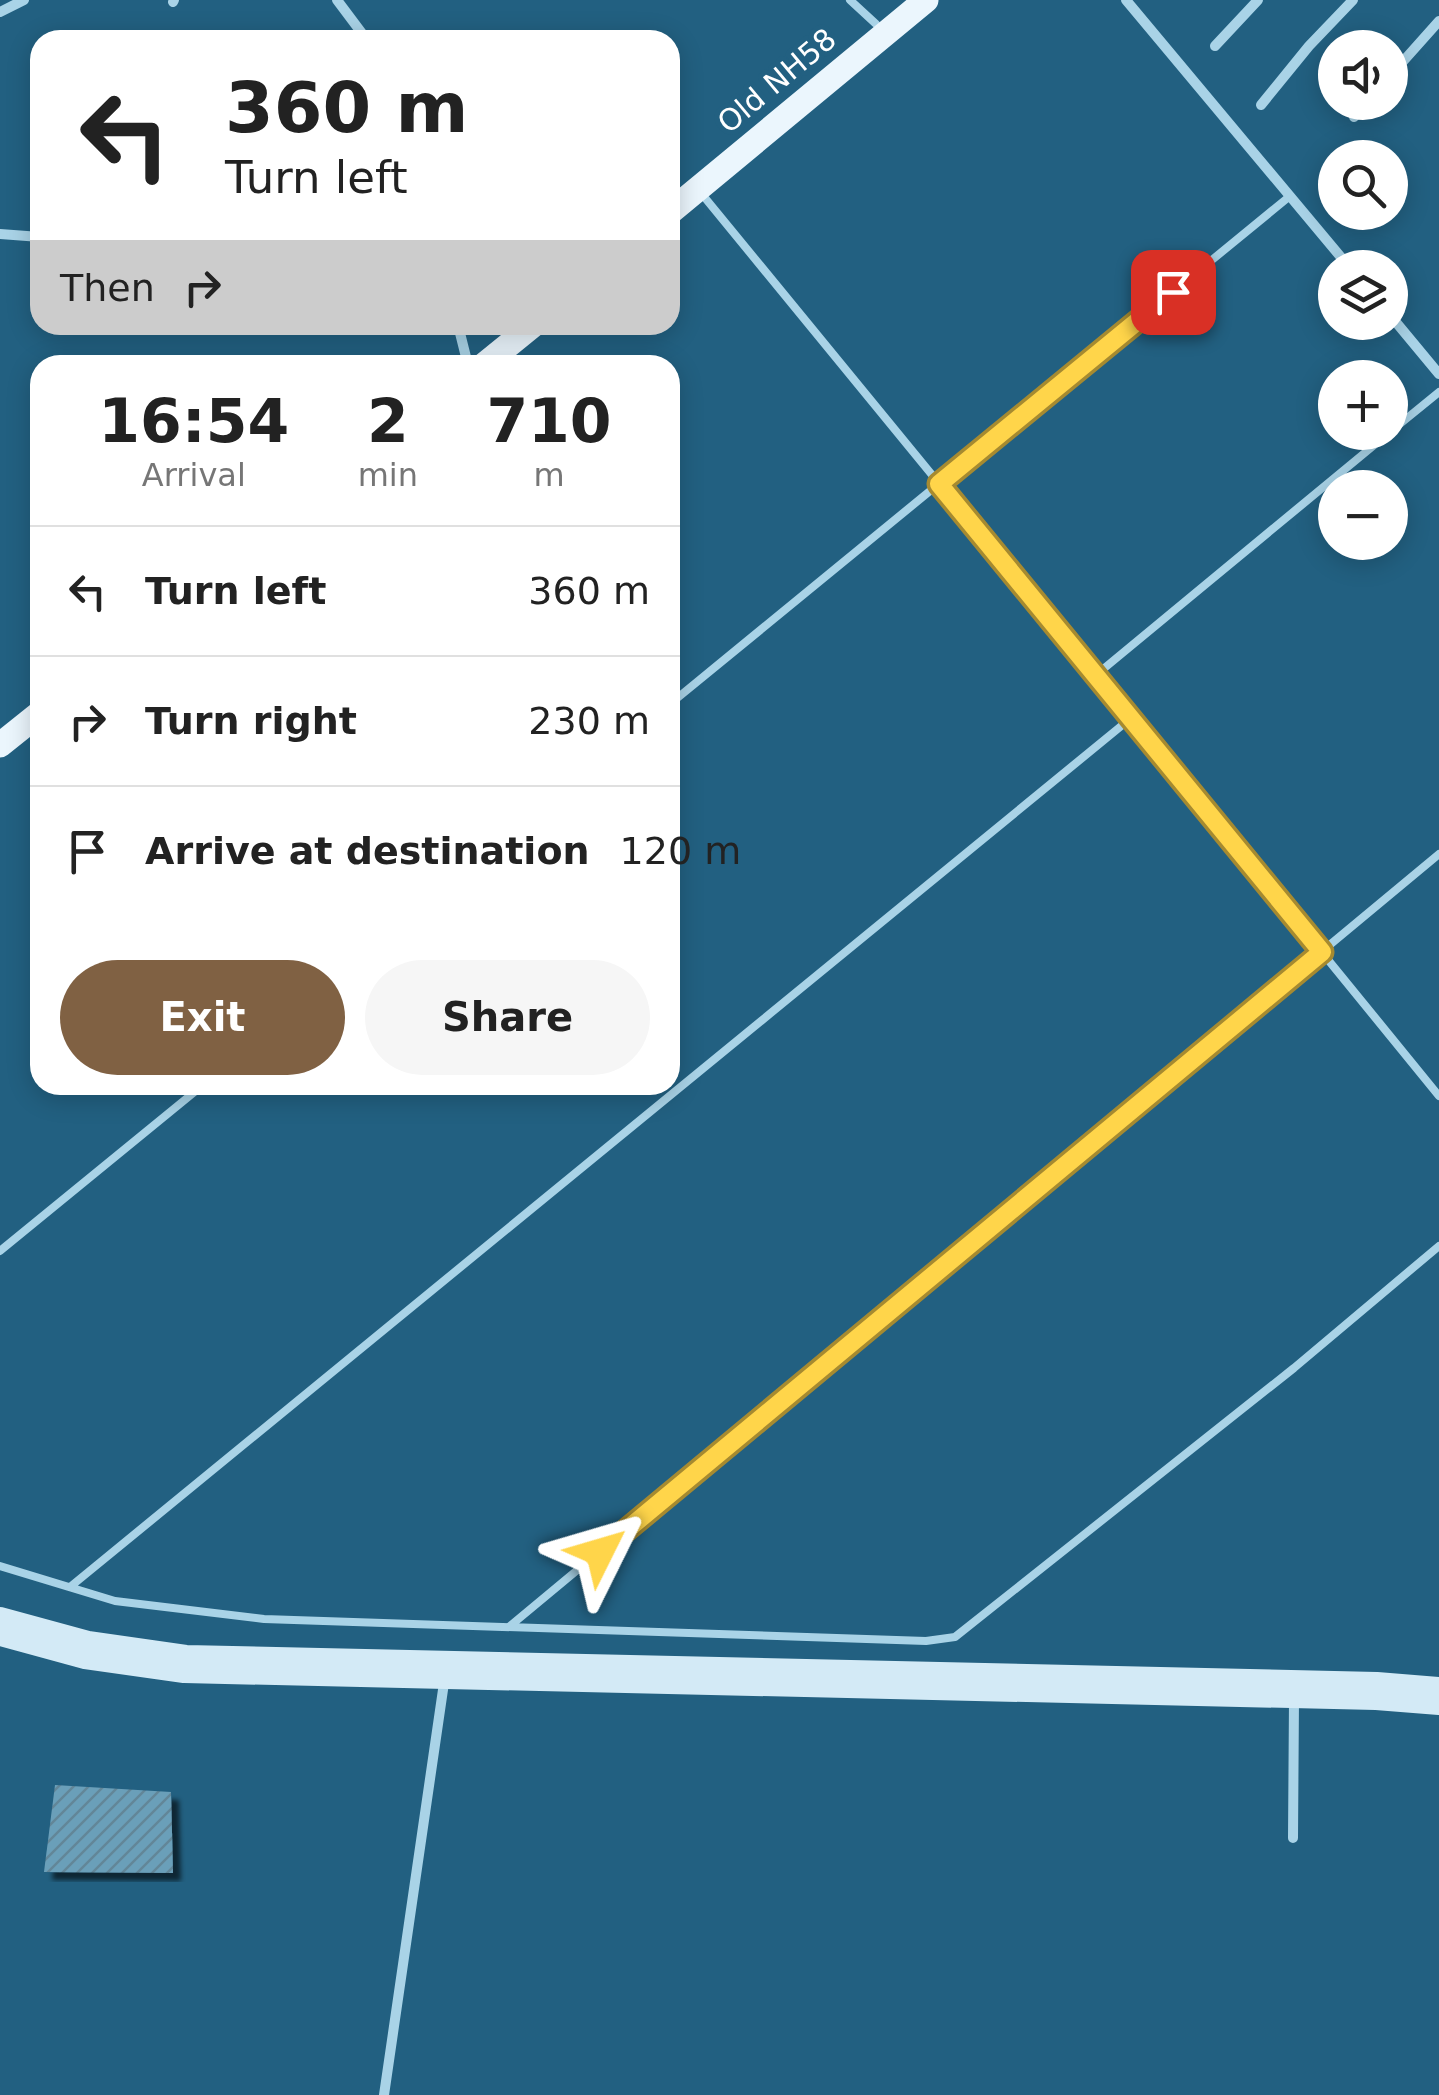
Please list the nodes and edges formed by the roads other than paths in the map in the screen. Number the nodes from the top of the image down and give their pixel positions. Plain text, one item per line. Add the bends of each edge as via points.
1 (24, 0) edge
2 (337, 0) edge
3 (850, 0) edge
4 (906, 0) edge
5 (926, 0) edge
6 (1126, 0) edge
7 (1258, 0) edge
8 (1353, 0) edge
9 (0, 12) edge
10 (1439, 21) edge
11 (876, 24) junction
12 (360, 30) edge
13 (1215, 46) dead end
14 (1408, 56) edge
15 (1262, 105) dead end
16 (680, 187) edge
17 (698, 189) junction
18 (1290, 196) junction
19 (680, 204) edge
20 (0, 234) edge
21 (30, 236) edge
22 (1335, 250) edge
23 (502, 335) edge
24 (518, 335) edge
25 (1408, 337) edge
26 (482, 355) edge
27 (486, 355) edge
28 (1439, 374) edge
29 (1439, 392) edge
30 (1408, 417) edge
31 (1368, 450) edge
32 (939, 484) junction
33 (1096, 675) junction
34 (680, 696) edge
35 (1131, 718) junction
36 (30, 721) edge
37 (30, 738) edge
38 (0, 745) edge
39 (0, 762) edge
40 (1439, 854) edge
41 (1322, 952) junction
42 (680, 1087) edge
43 (191, 1095) edge
44 (671, 1095) edge
45 (1439, 1096) edge
46 (1439, 1246) edge
47 (0, 1251) edge
48 (0, 1566) edge
49 (70, 1587) junction
50 (0, 1616) edge
51 (510, 1626) junction
52 (0, 1636) edge
53 (446, 1669) junction
54 (1439, 1687) edge
55 (1294, 1699) junction
56 (1439, 1705) edge
57 (1293, 1838) dead end
58 (384, 2095) edge

1 - 9 street
2 - 12 street
3 - 11 lane
4 - 11 main road, Old NH58
5 - 17 main road, Old NH58
6 - 18 street
7 - 13 street
8 - 15 street
10 - 14 street
11 - 16 main road, Old NH58
17 - 19 main road, Old NH58
17 - 32 lane
18 - 22 street
18 - 32 lane
20 - 21 street
23 - 26 main road
24 - 27 main road
25 - 28 street
29 - 30 lane
31 - 33 lane
32 - 33 lane
32 - 34 lane
33 - 35 lane
35 - 41 lane
35 - 42 lane
36 - 38 main road
37 - 39 main road
40 - 41 lane
41 - 45 lane
41 - 51 lane
43 - 47 lane
44 - 49 lane
46 - 51 lane via 955,1637
48 - 49 lane
49 - 51 lane via 115,1601 264,1619
50 - 53 main road via 88,1641 186,1654
52 - 53 main road via 85,1659 184,1672
53 - 54 main road
53 - 55 main road
53 - 58 street
55 - 56 main road
55 - 57 street

